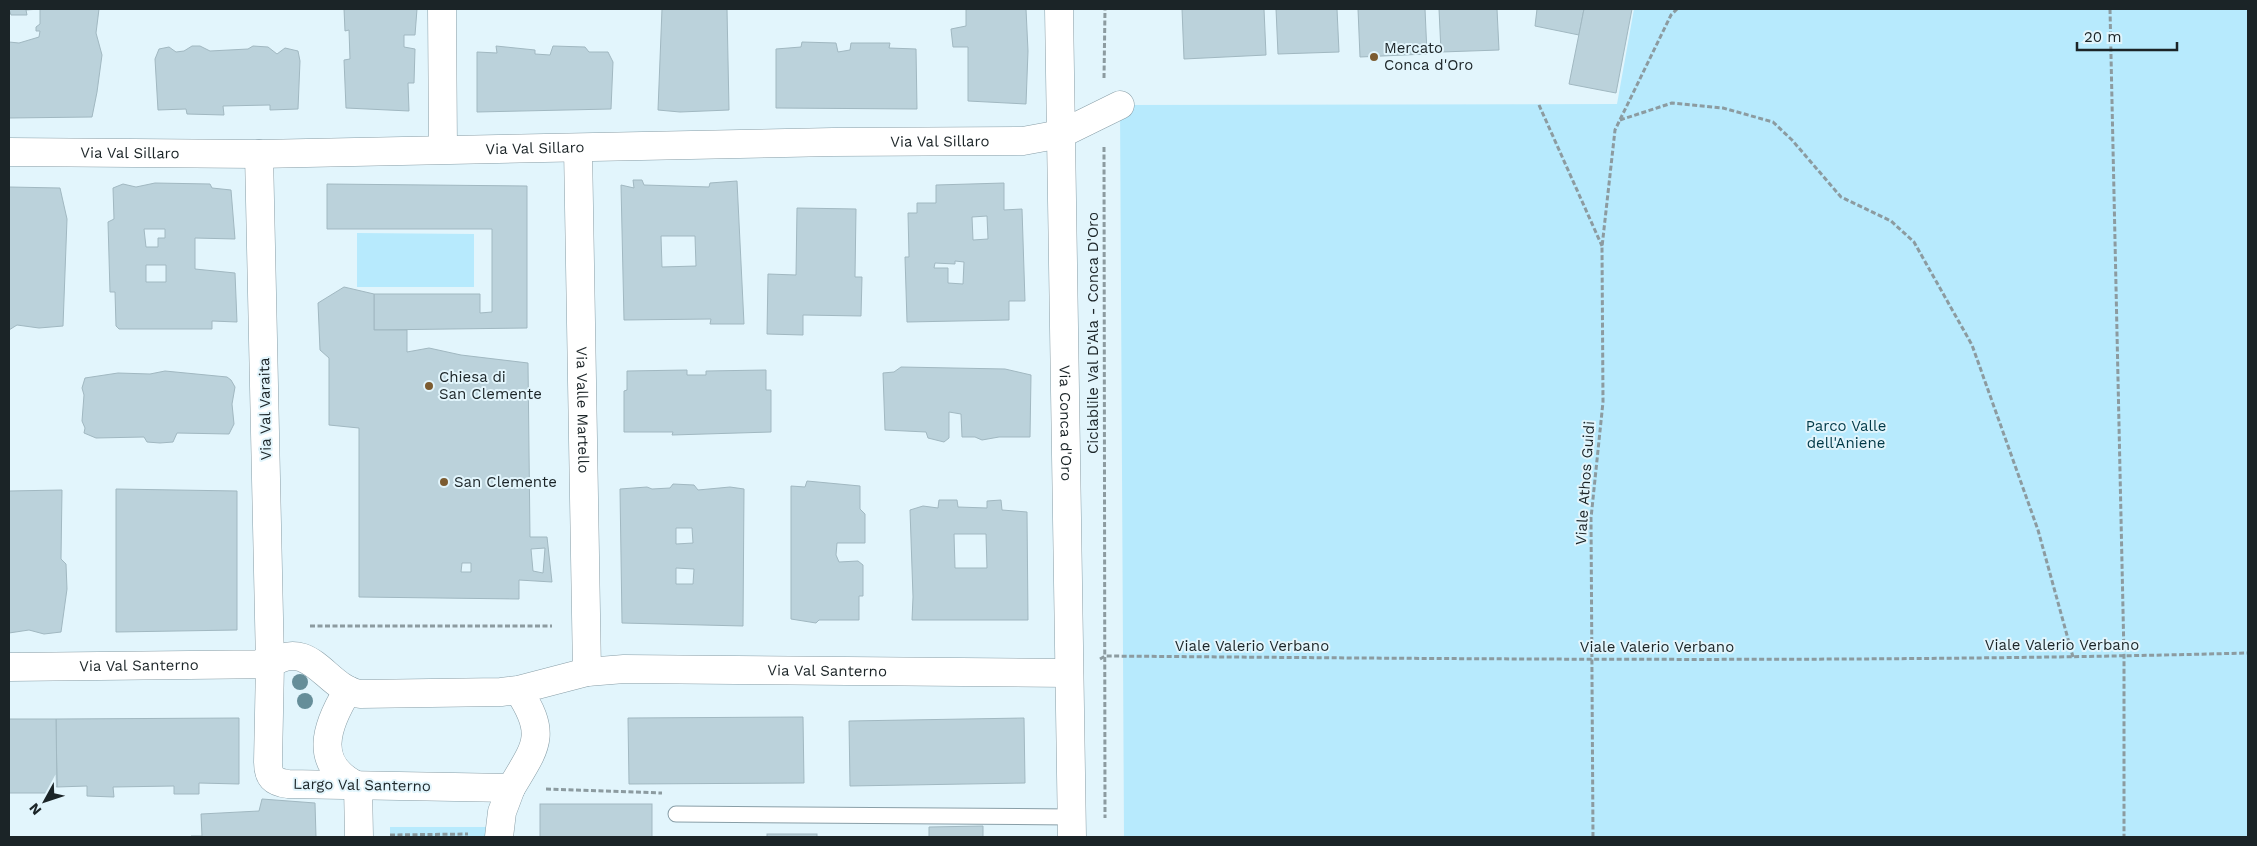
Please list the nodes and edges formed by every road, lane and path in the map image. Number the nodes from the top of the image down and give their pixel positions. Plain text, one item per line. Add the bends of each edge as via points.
1 (442, 9) edge
2 (1059, 9) edge
3 (1105, 9) edge
4 (1676, 9) edge
5 (2110, 9) edge
6 (1538, 105) dead end
7 (1112, 109) junction
8 (1619, 120) junction
9 (1061, 134) junction
10 (578, 148) junction
11 (443, 150) junction
12 (9, 152) edge
13 (259, 154) junction
14 (1602, 247) junction
15 (303, 626) dead end
16 (552, 626) dead end
17 (2248, 653) edge
18 (1105, 656) junction
19 (2124, 656) junction
20 (2073, 657) junction
21 (1592, 659) junction
22 (270, 664) junction
23 (9, 668) edge
24 (586, 672) junction
25 (1069, 673) junction
26 (348, 690) junction
27 (518, 690) junction
28 (358, 786) junction
29 (511, 788) junction
30 (650, 793) dead end
31 (676, 814) dead end
32 (1071, 827) edge
33 (1105, 828) dead end
34 (471, 834) dead end
35 (372, 836) edge
36 (499, 837) edge
37 (1593, 837) edge
38 (2124, 837) edge

1 - 11 street
2 - 9 street, Via Conca d'Oro
3 - 7 path, Ciclablile Val D'Ala - Conca D'Oro
4 - 8 path
5 - 19 path
6 - 14 path
7 - 9 street, Via Val Sillaro
7 - 18 path, Ciclablile Val D'Ala - Conca D'Oro
8 - 14 path, Viale Athos Guidi via 1614,130
8 - 20 path via 1672,104 1723,108 1773,122 1841,197 1891,220 1914,242 1972,345 2038,530
9 - 10 street, Via Val Sillaro via 1023,141
9 - 25 street, Via Conca d'Oro
10 - 11 street, Via Val Sillaro
10 - 24 street, Via Valle Martello
11 - 13 street, Via Val Sillaro
12 - 13 street, Via Val Sillaro
13 - 22 street, Via Val Varaita
14 - 21 path, Viale Athos Guidi via 1603,402 1591,518
15 - 16 path
17 - 19 path, Viale Valerio Verbano
18 - 21 path, Viale Valerio Verbano
18 - 25 path, Viale Valerio Verbano
18 - 33 path, Ciclablile Val D'Ala - Conca D'Oro
19 - 20 path, Viale Valerio Verbano
19 - 38 path
20 - 21 path, Viale Valerio Verbano
21 - 37 path, Viale Athos Guidi
22 - 23 street, Via Val Santerno
22 - 26 street via 288,656 301,657
22 - 28 street, Largo Val Santerno via 270,776 274,781 288,784
24 - 25 street, Via Val Santerno
24 - 27 street
25 - 32 street, Via Conca d'Oro
26 - 27 street via 360,694 454,694
26 - 28 street via 329,729 327,752 342,777
27 - 29 street via 532,712 536,733 532,752
28 - 29 street, Largo Val Santerno
28 - 35 street
29 - 30 path
29 - 36 street via 502,812
31 - 32 lane
34 - 35 path

